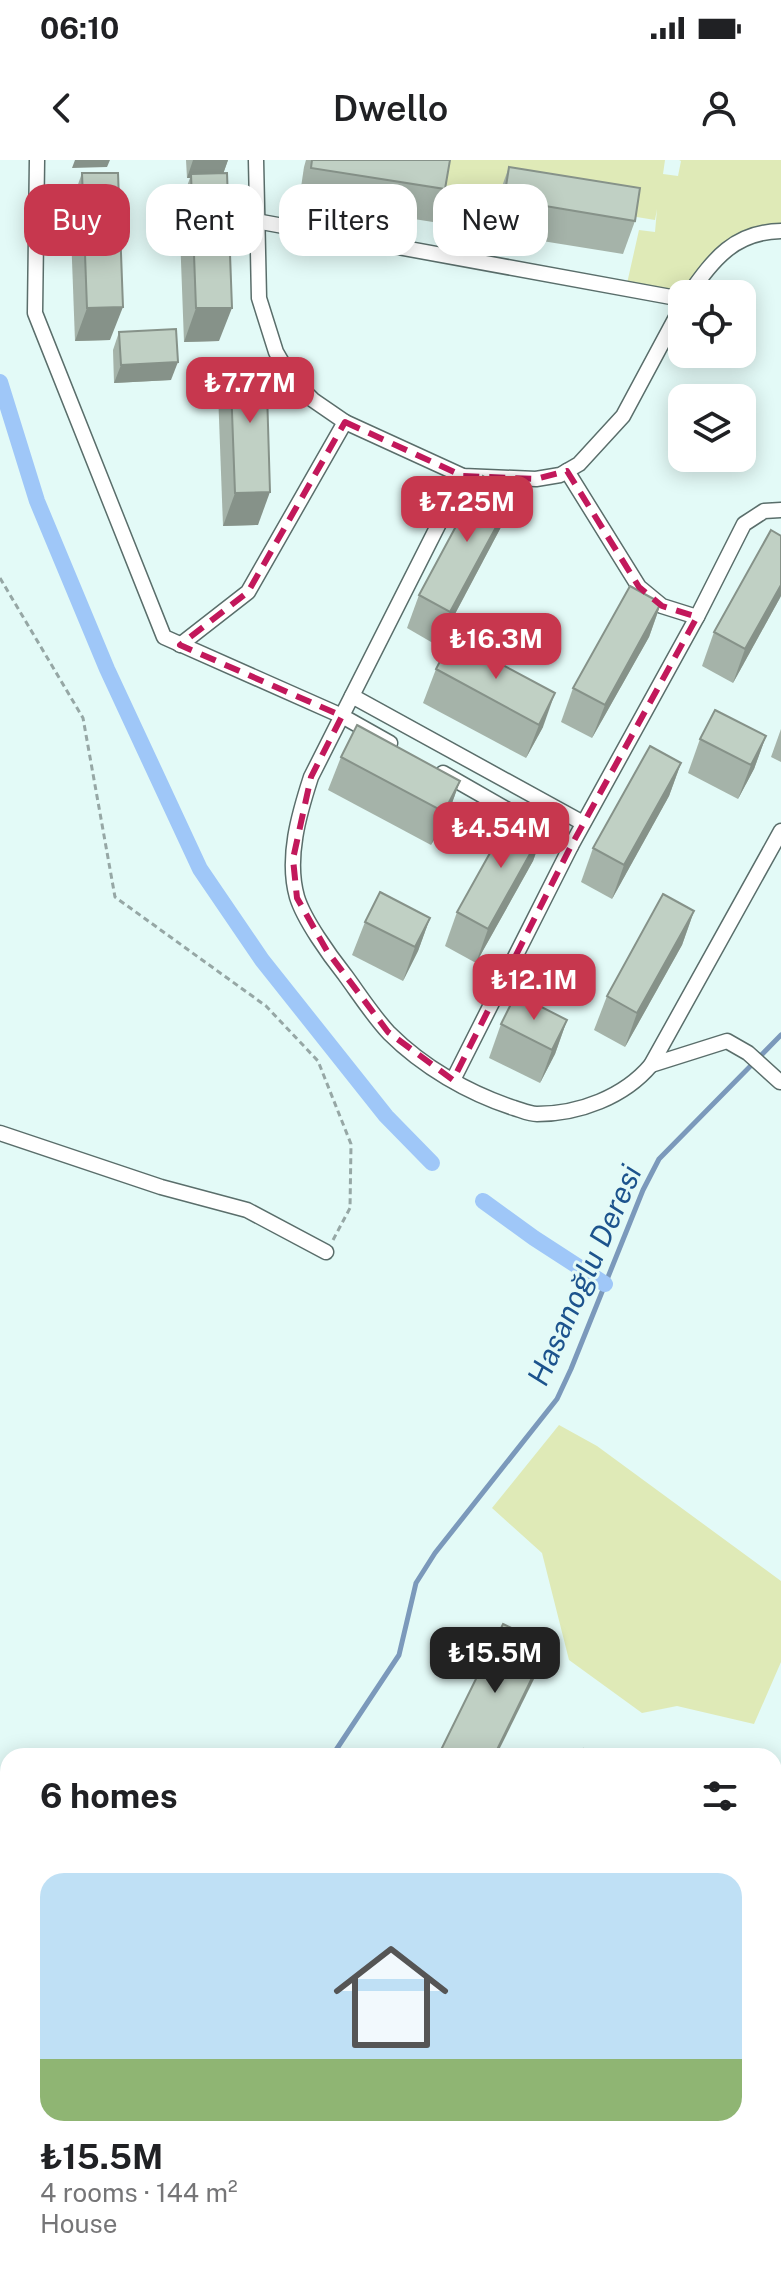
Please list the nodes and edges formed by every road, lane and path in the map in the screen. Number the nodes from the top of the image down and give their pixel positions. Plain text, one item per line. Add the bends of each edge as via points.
1 (37, 160) edge
2 (256, 160) edge
3 (256, 184) edge
4 (263, 222) edge
5 (781, 231) edge
6 (257, 256) edge
7 (700, 280) edge
8 (668, 296) edge
9 (668, 332) edge
10 (345, 422) junction
11 (567, 471) junction
12 (463, 476) junction
13 (781, 510) edge
14 (0, 578) edge
15 (697, 617) junction
16 (180, 645) junction
17 (352, 696) junction
18 (342, 716) junction
19 (409, 754) edge
20 (423, 762) edge
21 (583, 823) junction
22 (781, 831) edge
23 (571, 846) junction
24 (651, 1065) junction
25 (453, 1080) junction
26 (780, 1082) edge
27 (0, 1133) edge
28 (326, 1252) joint

1 - 16 street via 35,313 164,637
2 - 3 street
4 - 8 street
5 - 7 street via 750,236 727,247
6 - 10 street via 259,298 276,352 291,378
9 - 11 street via 623,416
10 - 12 street
10 - 16 street via 248,592
11 - 12 street via 536,479
11 - 15 street via 639,587 662,606
12 - 17 street
13 - 15 street via 764,511 744,524
14 - 28 path via 83,718 115,897 266,1006 318,1061 351,1144 350,1208
15 - 21 street
16 - 18 street
17 - 18 street
17 - 21 street
18 - 19 street
18 - 25 street via 301,808 293,859 297,898 327,951 388,1032
20 - 23 street
21 - 23 street
22 - 24 street
23 - 25 street
24 - 25 street via 618,1093 584,1108 535,1114 488,1100
24 - 26 street via 727,1041
27 - 28 street via 247,1210

